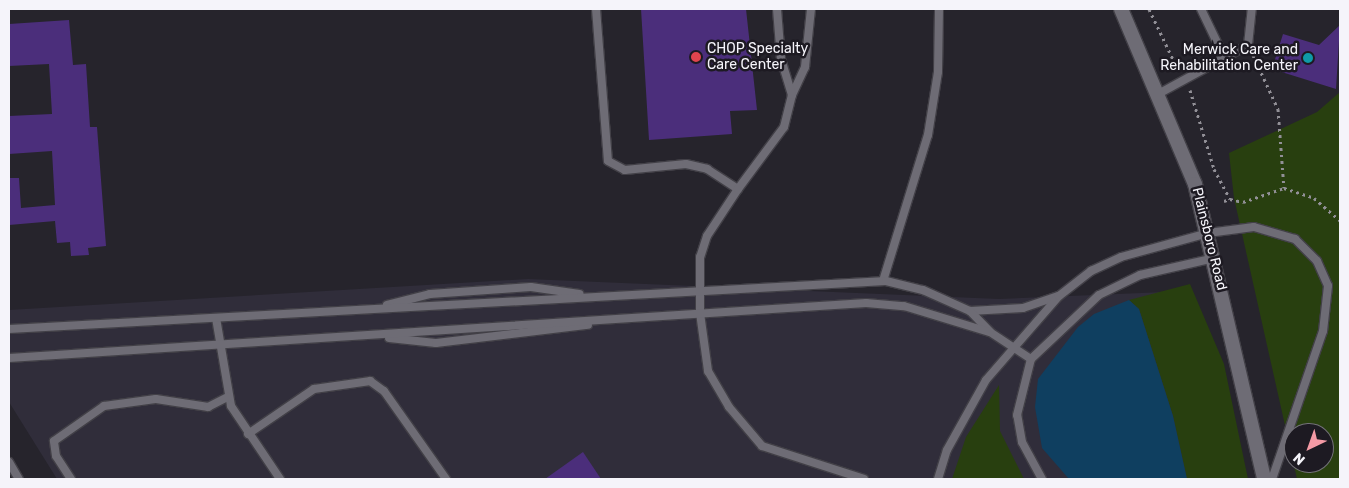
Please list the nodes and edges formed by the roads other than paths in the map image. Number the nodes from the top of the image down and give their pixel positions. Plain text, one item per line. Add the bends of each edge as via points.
1 (596, 9) edge
2 (777, 9) edge
3 (811, 9) edge
4 (939, 9) edge
5 (1121, 9) edge
6 (1201, 9) edge
7 (1252, 9) edge
8 (1225, 58) junction
9 (1160, 93) junction
10 (792, 95) junction
11 (738, 189) junction
12 (1208, 233) junction
13 (1214, 258) junction
14 (883, 281) junction
15 (699, 291) junction
16 (613, 296) junction
17 (1059, 296) junction
18 (369, 309) junction
19 (970, 311) junction
20 (700, 313) junction
21 (216, 318) junction
22 (621, 318) junction
23 (9, 329) edge
24 (990, 332) junction
25 (367, 335) junction
26 (219, 345) junction
27 (1012, 347) junction
28 (9, 358) edge
29 (1031, 360) junction
30 (228, 397) junction
31 (248, 434) junction
32 (9, 462) edge
33 (19, 479) edge
34 (71, 479) edge
35 (280, 479) edge
36 (446, 479) edge
37 (864, 479) edge
38 (938, 479) edge
39 (1042, 479) edge
40 (1264, 479) edge
41 (1272, 479) edge

1 - 11 lane via 608,161 625,170 686,164 707,169
2 - 10 lane via 781,59
3 - 10 lane via 805,66
4 - 14 lane via 938,72 928,134
5 - 9 street, Plainsboro Road
6 - 8 lane
7 - 8 lane via 1252,39
8 - 9 lane
9 - 12 street, Plainsboro Road via 1185,152
10 - 11 lane via 784,127
11 - 15 lane via 707,236 700,257
12 - 13 street, Plainsboro Road
12 - 17 lane via 1121,257 1091,271
12 - 41 lane via 1241,227 1280,231 1317,261 1328,286 1323,331
13 - 29 lane via 1140,275 1099,295
13 - 40 street, Plainsboro Road
14 - 15 lane
14 - 19 lane via 923,290
15 - 16 lane
15 - 20 lane
16 - 18 lane
16 - 18 lane via 531,288 430,294
17 - 19 lane via 1024,308
17 - 27 lane
18 - 21 lane
19 - 24 lane
20 - 22 lane
20 - 24 lane via 866,303 904,306
20 - 37 lane via 708,371 729,407 762,446
21 - 23 lane
21 - 26 lane
22 - 25 lane
22 - 25 lane via 545,333 436,343
24 - 27 lane
25 - 26 lane
26 - 28 lane
26 - 30 lane
27 - 29 lane
27 - 38 lane via 986,380 947,450
29 - 39 lane via 1017,416 1022,442
30 - 31 lane
30 - 34 lane via 208,407 156,399 104,406 54,441 56,456
31 - 35 lane
31 - 36 lane via 314,389 370,381 384,391
32 - 33 lane

